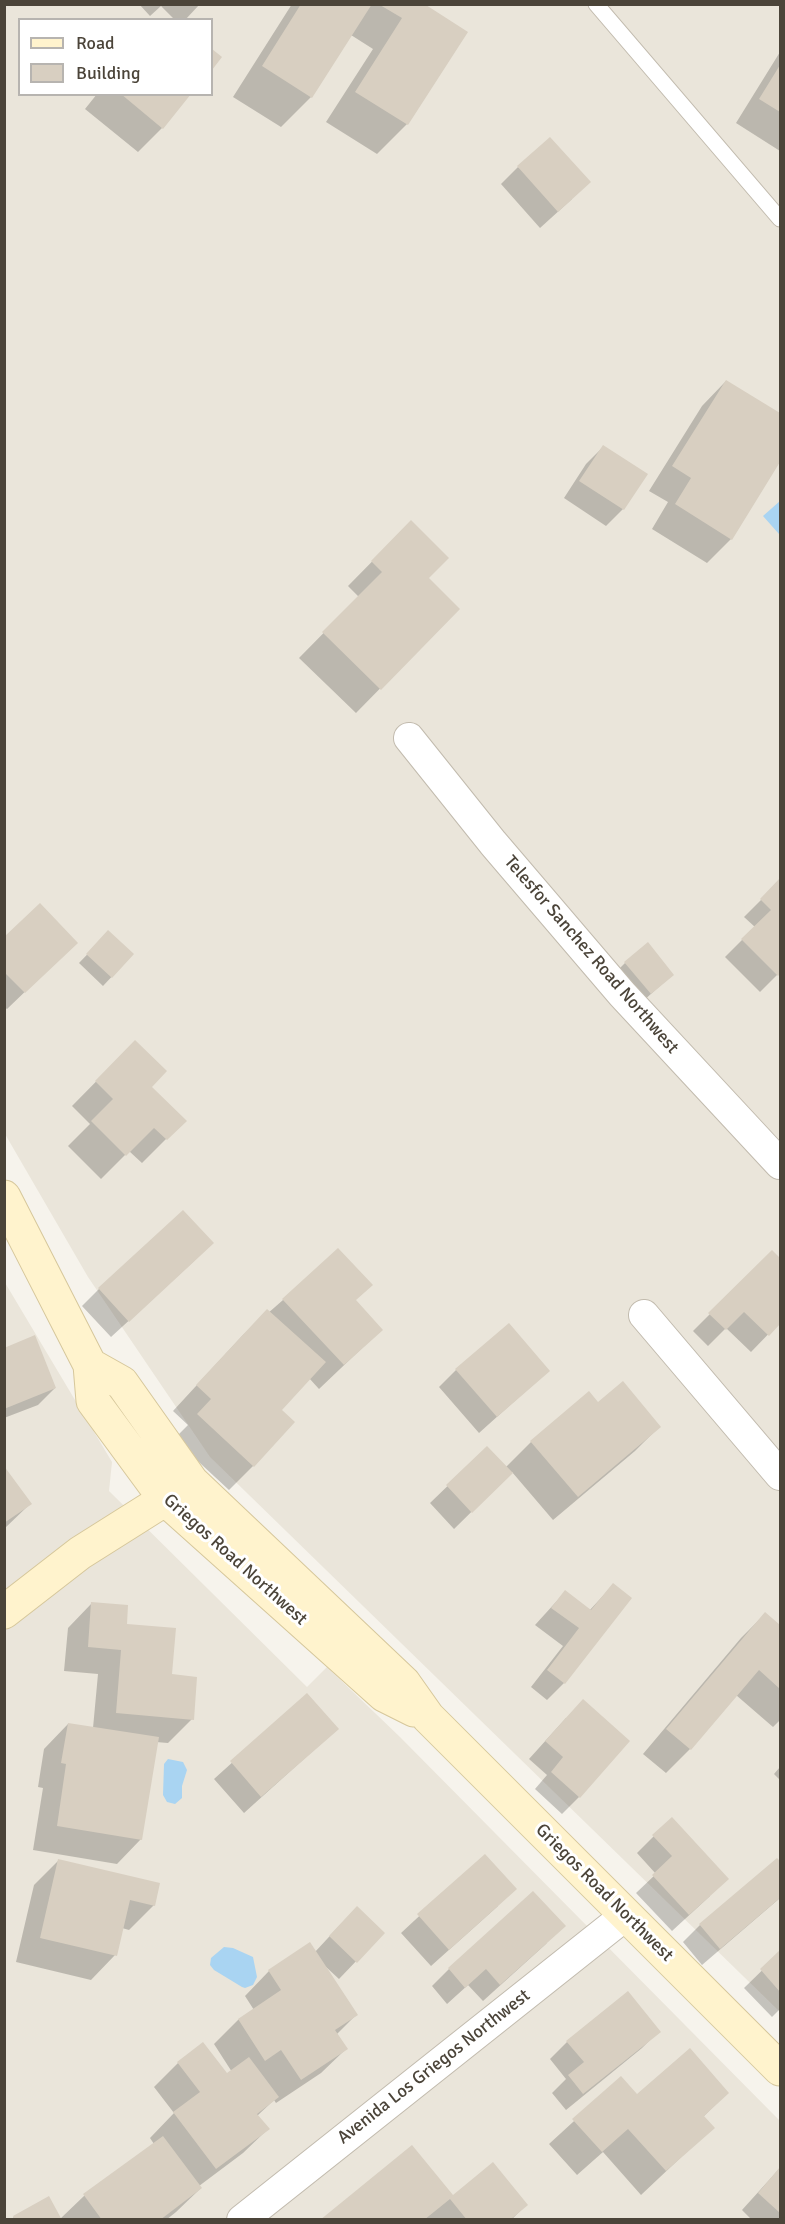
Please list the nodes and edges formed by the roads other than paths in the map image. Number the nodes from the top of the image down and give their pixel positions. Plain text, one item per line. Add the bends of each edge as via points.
1 (596, 4) edge
2 (780, 219) edge
3 (409, 738) dead end
4 (780, 1164) edge
5 (4, 1197) edge
6 (644, 1315) dead end
7 (780, 1474) edge
8 (178, 1491) junction
9 (4, 1612) edge
10 (626, 1915) junction
11 (780, 2069) edge
12 (242, 2220) edge

1 - 2 lane
3 - 4 street, Telesfor Sanchez Road Northwest via 622,994
5 - 8 main road, Griegos Road Northwest via 90,1365 93,1401
6 - 7 street
8 - 9 main road via 80,1553
8 - 10 main road, Griegos Road Northwest via 384,1695 428,1718
10 - 11 main road, Griegos Road Northwest
10 - 12 street, Avenida Los Griegos Northwest

